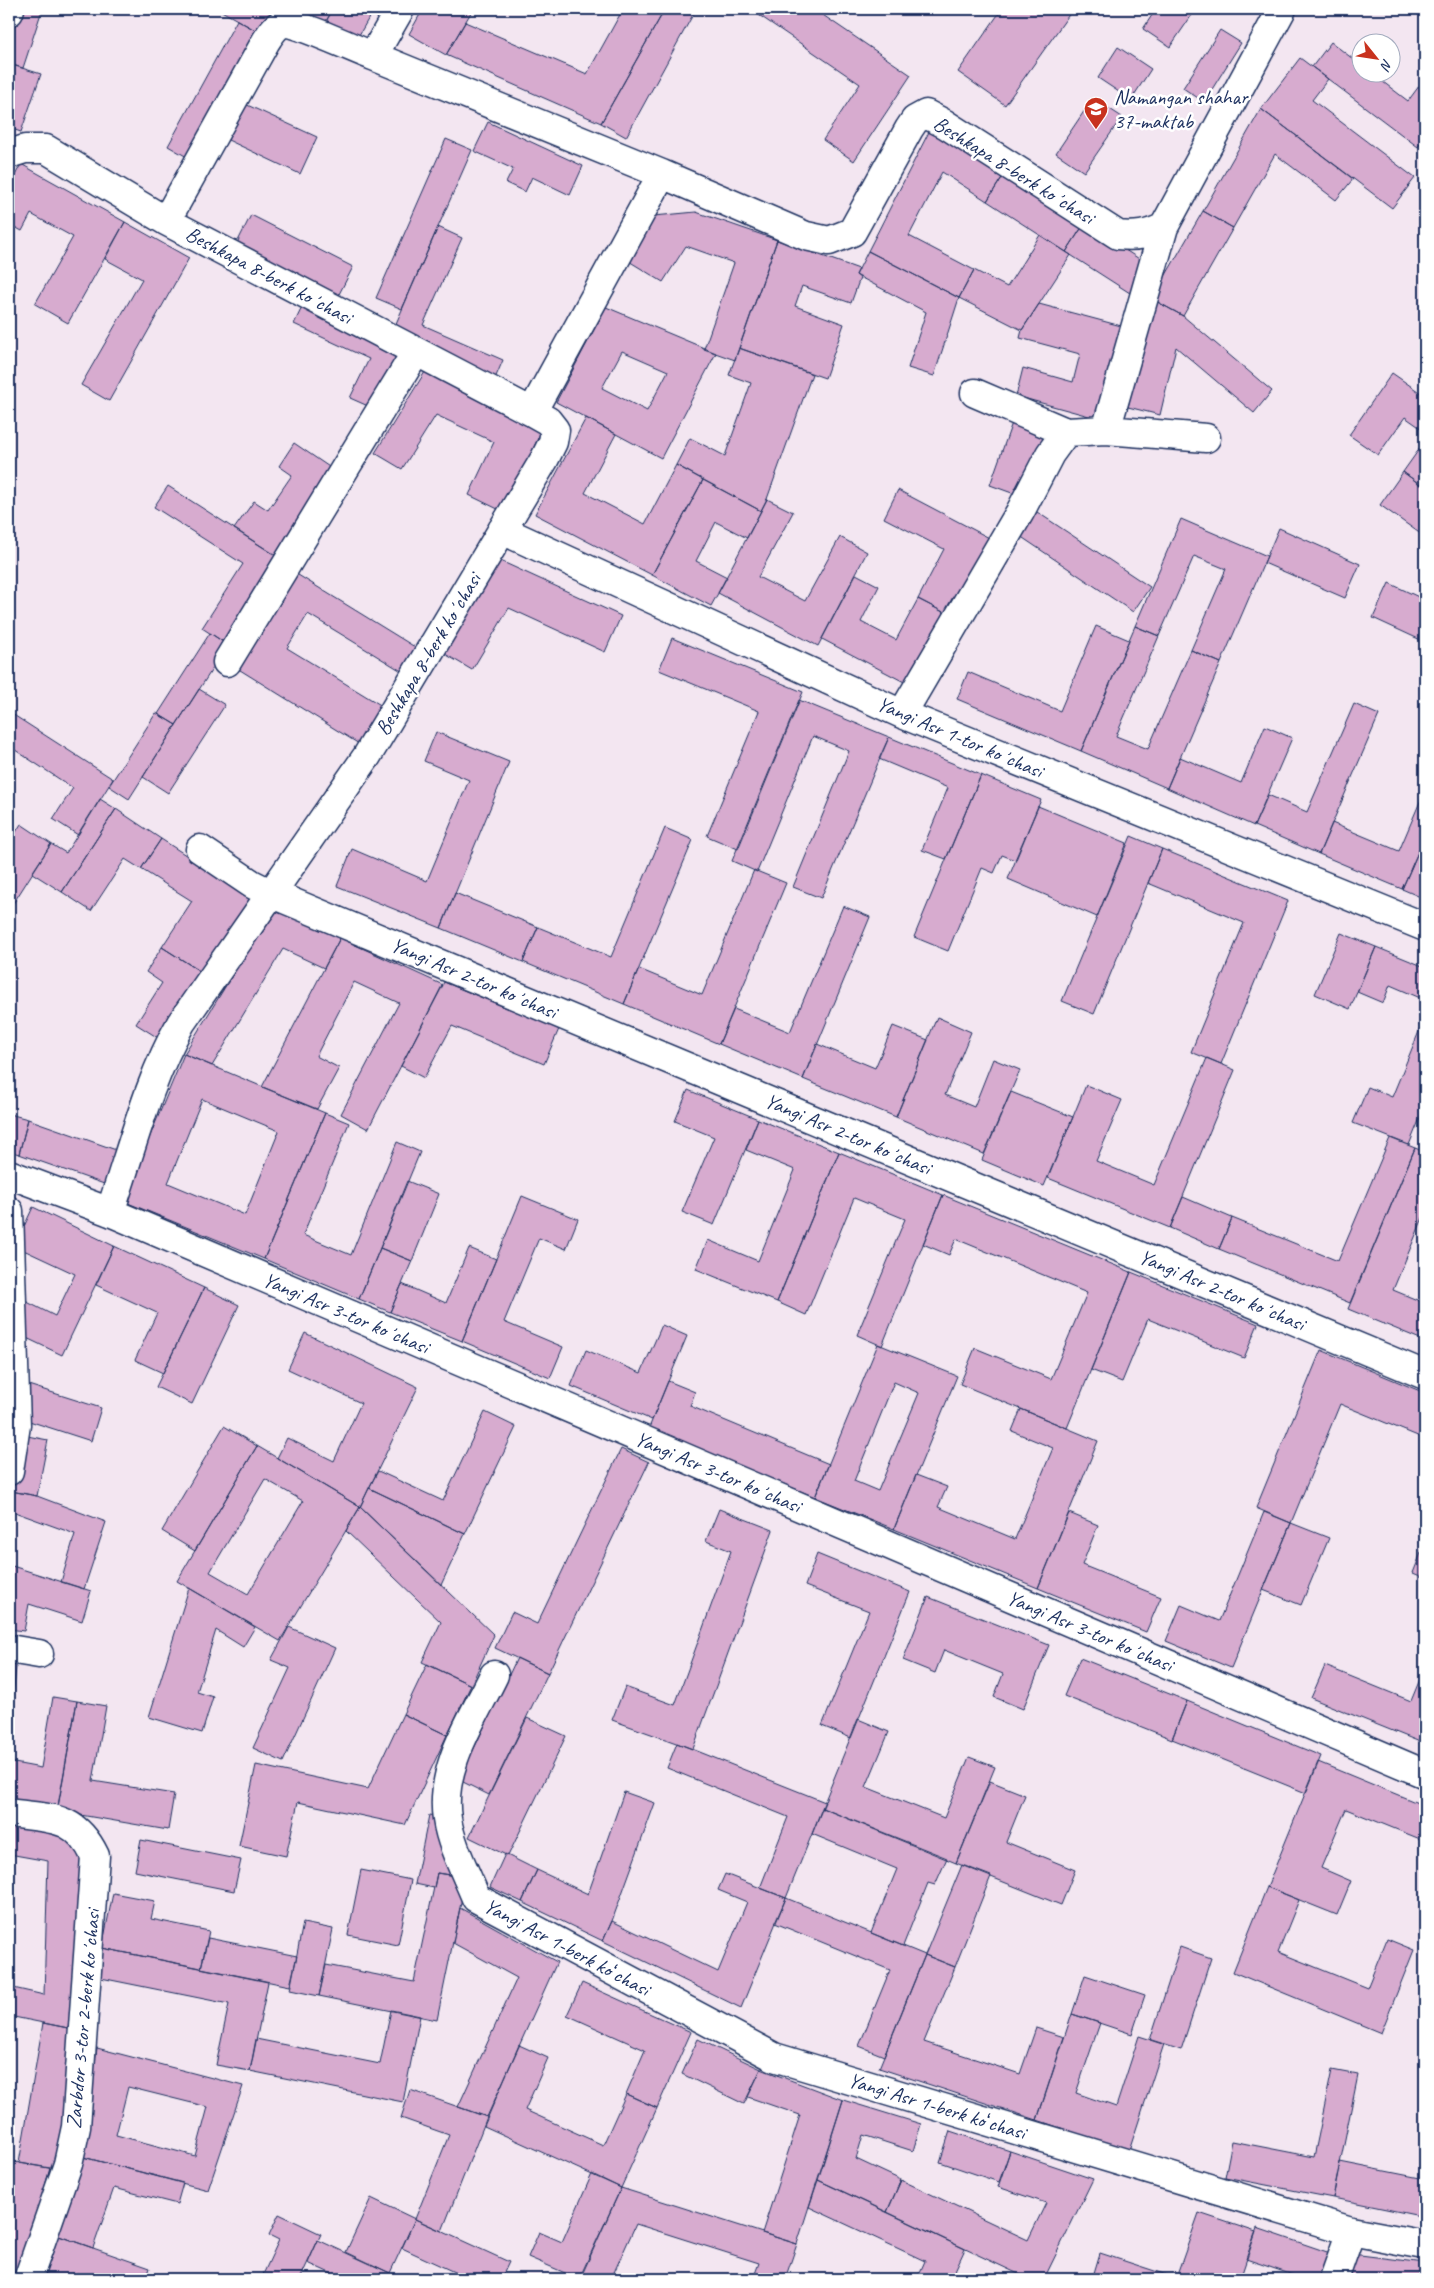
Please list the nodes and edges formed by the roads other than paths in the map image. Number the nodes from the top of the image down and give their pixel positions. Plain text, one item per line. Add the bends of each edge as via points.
1 (400, 9) edge
2 (1282, 9) edge
3 (373, 56) junction
4 (9, 154) edge
5 (662, 174) junction
6 (166, 222) junction
7 (1164, 227) junction
8 (416, 352) junction
9 (975, 393) dead end
10 (532, 412) junction
11 (1106, 430) junction
12 (1066, 432) junction
13 (1206, 438) dead end
14 (502, 530) junction
15 (227, 662) dead end
16 (902, 714) junction
17 (200, 849) dead end
18 (270, 894) junction
19 (1425, 927) edge
20 (9, 1174) edge
21 (9, 1211) edge
22 (110, 1212) junction
23 (1425, 1374) edge
24 (9, 1471) edge
25 (9, 1649) edge
26 (39, 1654) dead end
27 (494, 1675) dead end
28 (1425, 1774) edge
29 (9, 1813) edge
30 (1351, 2231) junction
31 (1425, 2245) edge
32 (28, 2279) edge
33 (1334, 2279) edge

1 - 3 street
2 - 7 street
3 - 5 street, Beshkapa 8-berk koʼchasi
3 - 6 street, Beshkapa 8-berk koʼchasi via 300,27 285,23 276,27
4 - 6 street, Beshkapa 8-berk koʼchasi via 25,149 46,150
5 - 7 street, Beshkapa 8-berk koʼchasi via 806,236 829,241 852,232 912,124 926,114 1118,235 1149,235
5 - 10 street
6 - 8 street, Beshkapa 8-berk koʼchasi
7 - 11 street
8 - 10 street, Beshkapa 8-berk koʼchasi
8 - 15 street
9 - 12 street
10 - 14 street, Beshkapa 8-berk koʼchasi via 548,421 555,430 553,442
11 - 12 street
11 - 13 street
12 - 16 street via 1050,454 1020,512
14 - 16 street, Yangi Asr 1-tor koʼchasi
14 - 18 street, Beshkapa 8-berk koʼchasi via 367,756
16 - 19 street, Yangi Asr 1-tor koʼchasi
17 - 18 street, Yangi Asr 2-tor koʼchasi
18 - 22 street, Beshkapa 8-berk koʼchasi via 167,1048 154,1075
18 - 23 street, Yangi Asr 2-tor koʼchasi
20 - 22 street, Yangi Asr 3-tor koʼchasi
21 - 24 street via 16,1425
22 - 28 street, Yangi Asr 3-tor koʼchasi
25 - 26 street
27 - 30 street, Yangi Asr 1-berk koʻchasi via 451,1763 446,1790 447,1819 476,1898 774,2057
29 - 32 street, Zarbdor 3-tor 2-berk koʼchasi via 64,1821 78,1830 95,1856 76,2127 68,2164
30 - 31 street, Yangi Asr 1-berk koʻchasi
30 - 33 street

